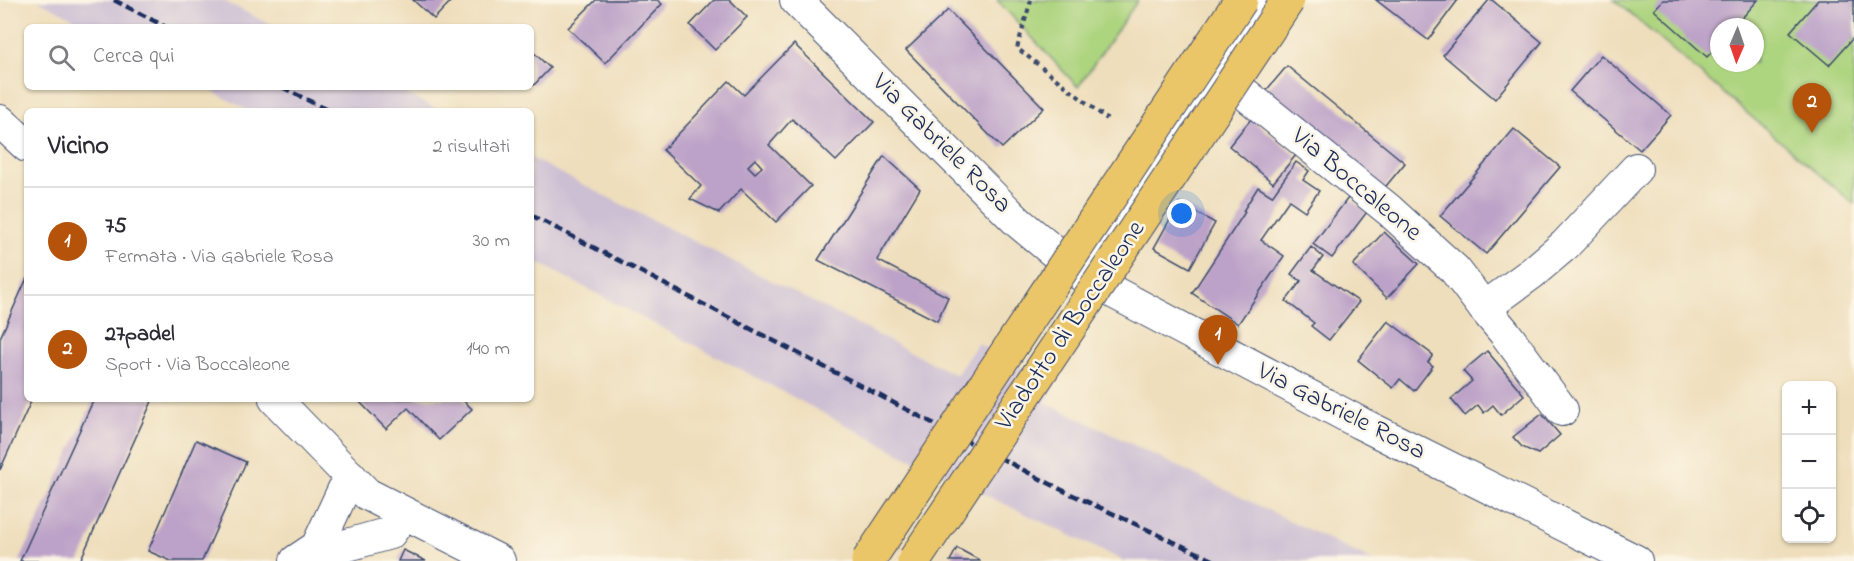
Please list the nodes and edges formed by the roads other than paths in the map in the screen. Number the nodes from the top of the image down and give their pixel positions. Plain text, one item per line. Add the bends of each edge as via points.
1 (796, 0) edge
2 (1241, 0) edge
3 (1266, 0) edge
4 (1288, 0) edge
5 (1218, 72) junction
6 (0, 121) edge
7 (24, 143) edge
8 (1636, 170) dead end
9 (1083, 276) junction
10 (1484, 308) junction
11 (278, 402) edge
12 (1562, 410) dead end
13 (350, 476) junction
14 (404, 514) junction
15 (306, 554) edge
16 (499, 561) edge
17 (868, 561) edge
18 (914, 561) edge
19 (1636, 561) edge

1 - 9 street, Via Gabriele Rosa via 1018,222
2 - 17 highway, Viadotto di Boccaleone, bridge
3 - 5 street
4 - 18 highway, Viadotto di Boccaleone, bridge
5 - 9 street
5 - 10 street, Via Boccaleone via 1389,210 1455,270
6 - 7 street
8 - 10 street via 1565,245
9 - 19 street, Via Gabriele Rosa via 1360,423
10 - 12 street, Via Boccaleone
11 - 13 street
13 - 14 street via 367,494
13 - 15 street
14 - 15 street via 390,533
14 - 16 street

